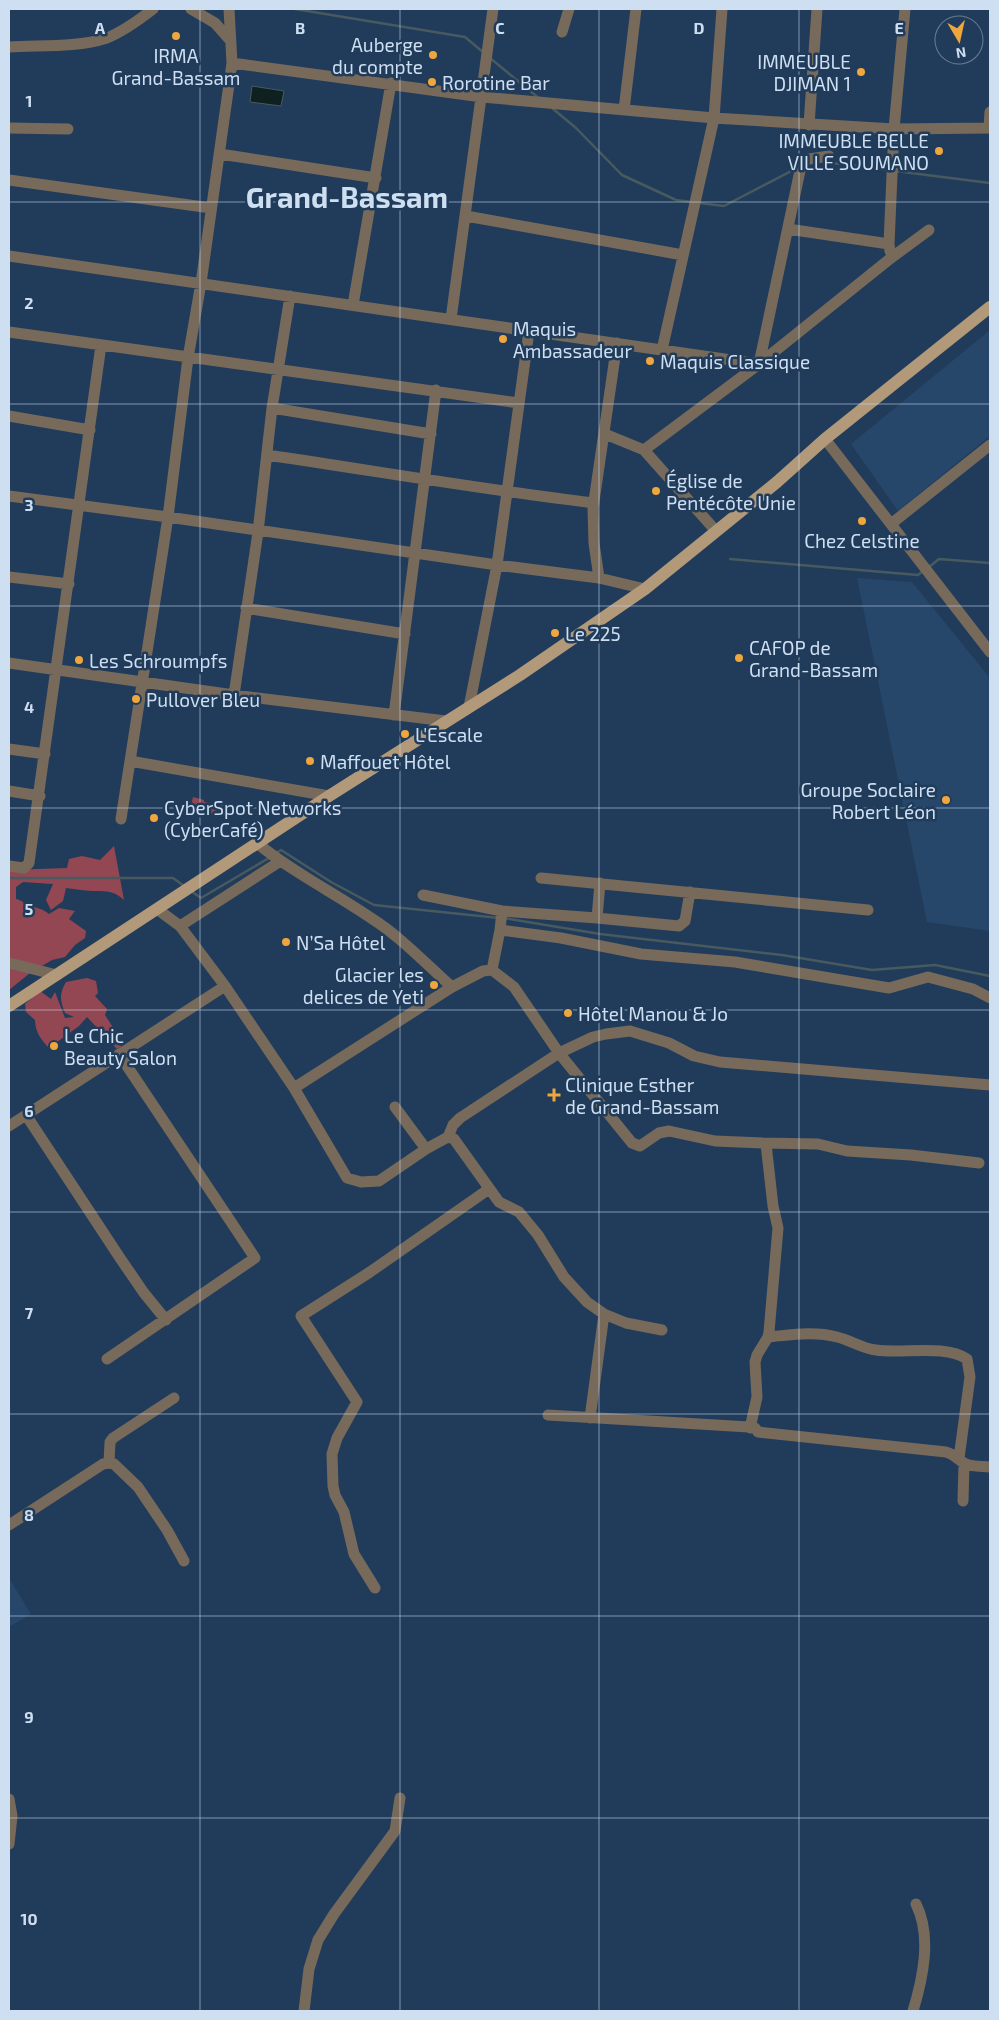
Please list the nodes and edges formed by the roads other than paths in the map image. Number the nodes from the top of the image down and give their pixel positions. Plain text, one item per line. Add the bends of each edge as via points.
1 (154, 9) edge
2 (191, 9) edge
3 (228, 9) edge
4 (493, 9) edge
5 (569, 9) edge
6 (636, 9) edge
7 (722, 9) edge
8 (817, 9) edge
9 (905, 9) edge
10 (562, 32) dead end
11 (230, 40) junction
12 (9, 47) edge
13 (232, 63) junction
14 (391, 84) junction
15 (482, 97) junction
16 (624, 110) junction
17 (990, 112) edge
18 (714, 118) junction
19 (809, 125) junction
20 (9, 128) edge
21 (990, 128) edge
22 (68, 129) dead end
23 (894, 129) junction
24 (220, 154) junction
25 (829, 156) dead end
26 (376, 178) junction
27 (9, 180) edge
28 (211, 208) junction
29 (466, 216) junction
30 (788, 229) junction
31 (929, 230) dead end
32 (889, 244) junction
33 (683, 255) junction
34 (9, 256) edge
35 (892, 258) junction
36 (201, 283) junction
37 (290, 296) junction
38 (353, 305) junction
39 (990, 307) edge
40 (451, 319) junction
41 (529, 331) junction
42 (9, 332) edge
43 (617, 344) junction
44 (101, 345) junction
45 (662, 350) junction
46 (188, 358) junction
47 (759, 364) junction
48 (278, 369) junction
49 (436, 390) junction
50 (519, 403) junction
51 (272, 408) junction
52 (9, 416) edge
53 (90, 430) junction
54 (431, 434) junction
55 (605, 434) junction
56 (826, 439) junction
57 (990, 447) edge
58 (644, 450) junction
59 (267, 455) junction
60 (425, 478) junction
61 (507, 492) junction
62 (9, 496) edge
63 (594, 503) junction
64 (80, 506) junction
65 (168, 517) junction
66 (890, 524) junction
67 (716, 531) junction
68 (258, 532) junction
69 (416, 553) junction
70 (497, 565) junction
71 (9, 577) edge
72 (599, 578) junction
73 (68, 584) junction
74 (645, 589) junction
75 (246, 608) junction
76 (405, 634) junction
77 (990, 652) edge
78 (9, 663) edge
79 (55, 670) junction
80 (143, 681) junction
81 (234, 694) junction
82 (469, 707) junction
83 (394, 715) junction
84 (446, 721) junction
85 (9, 749) edge
86 (45, 754) junction
87 (130, 761) junction
88 (9, 791) edge
89 (40, 796) junction
90 (330, 796) junction
91 (121, 819) dead end
92 (256, 843) junction
93 (279, 862) junction
94 (9, 866) edge
95 (541, 878) dead end
96 (600, 883) junction
97 (690, 892) junction
98 (423, 895) dead end
99 (157, 910) junction
100 (868, 910) dead end
101 (502, 911) junction
102 (597, 918) junction
103 (180, 926) junction
104 (500, 930) junction
105 (9, 963) edge
106 (492, 970) junction
107 (57, 975) junction
108 (225, 986) junction
109 (452, 988) junction
110 (990, 998) edge
111 (9, 1006) edge
112 (559, 1053) junction
113 (119, 1054) junction
114 (990, 1085) edge
115 (294, 1088) junction
116 (395, 1107) dead end
117 (26, 1115) junction
118 (9, 1126) edge
119 (448, 1137) junction
120 (766, 1144) junction
121 (426, 1149) junction
122 (979, 1163) dead end
123 (489, 1189) junction
124 (604, 1314) junction
125 (166, 1320) junction
126 (662, 1330) dead end
127 (768, 1337) junction
128 (107, 1360) dead end
129 (174, 1398) dead end
130 (548, 1415) dead end
131 (590, 1418) junction
132 (750, 1428) junction
133 (962, 1461) junction
134 (109, 1462) junction
135 (990, 1467) edge
136 (963, 1501) dead end
137 (9, 1525) edge
138 (184, 1561) dead end
139 (375, 1588) dead end
140 (400, 1798) dead end
141 (9, 1799) edge
142 (9, 1844) edge
143 (916, 1904) dead end
144 (304, 2011) edge
145 (913, 2011) edge

1 - 12 street via 106,38 78,44
2 - 11 street via 215,23
3 - 11 street
4 - 15 street
5 - 10 street
6 - 16 street
7 - 18 street
8 - 19 street
9 - 23 street
11 - 13 street
13 - 14 street
13 - 24 street
14 - 15 street
14 - 26 street
15 - 16 street
15 - 29 street
16 - 18 street
17 - 21 street
18 - 19 street
18 - 33 street
19 - 23 street
20 - 22 street
21 - 23 street
23 - 32 street
24 - 26 street
24 - 28 street
25 - 30 street via 804,160
26 - 38 street
27 - 28 street
28 - 36 street
29 - 33 street
29 - 40 street
30 - 32 street
30 - 47 street
31 - 35 street
32 - 35 street
33 - 45 street
34 - 36 street
35 - 47 street
36 - 37 street
36 - 46 street
37 - 38 street
37 - 48 street
38 - 40 street
39 - 56 main road
40 - 41 street
41 - 43 street
41 - 50 street
42 - 44 street
43 - 45 street
43 - 55 street
44 - 46 street
44 - 53 street
45 - 47 street
46 - 48 street
46 - 65 street
47 - 58 street
48 - 49 street
48 - 51 street
49 - 50 street
49 - 54 street
50 - 61 street
51 - 54 street
51 - 59 street
52 - 53 street
53 - 64 street
54 - 60 street
55 - 58 street
55 - 63 street
56 - 66 street
56 - 67 main road
57 - 66 street
58 - 67 street
59 - 60 street
59 - 68 street
60 - 61 street
60 - 69 street
61 - 63 street
61 - 70 street
62 - 64 street
63 - 72 street via 594,543
64 - 65 street
64 - 73 street
65 - 68 street
65 - 80 street
66 - 77 street
67 - 74 main road
68 - 69 street
68 - 75 street
69 - 70 street
69 - 76 street
70 - 72 street
70 - 82 street
71 - 73 street
72 - 74 street
73 - 79 street
74 - 82 main road
75 - 76 street
75 - 81 street
76 - 83 street
78 - 79 street
79 - 80 street
79 - 86 street
80 - 81 street
80 - 87 street
81 - 83 street
82 - 84 main road
83 - 84 street
84 - 90 main road
85 - 86 street
86 - 89 street
87 - 90 street
87 - 91 street
88 - 89 street
89 - 94 street via 30,863 24,868
90 - 92 main road
92 - 93 street
92 - 99 main road
93 - 103 street
93 - 109 street via 372,918
95 - 96 street
96 - 97 street
96 - 102 street
97 - 100 street
97 - 102 street via 685,921 679,926
98 - 101 street
99 - 103 street
99 - 107 main road
101 - 102 street
101 - 104 street
103 - 108 street
104 - 106 street
104 - 110 street via 562,938 641,954 735,962 889,988 928,977 973,989
105 - 107 street
106 - 109 street via 483,971
106 - 112 street via 514,987
107 - 111 main road
108 - 113 street
108 - 115 street
109 - 115 street
112 - 114 street via 593,1037 630,1031 670,1043 694,1056 720,1062
112 - 119 street via 460,1118
112 - 120 street via 632,1143 640,1146 659,1133 669,1131 715,1140
113 - 117 street
113 - 125 street via 255,1258
115 - 121 street via 351,1180 379,1181
116 - 121 street
117 - 118 street
117 - 125 street via 120,1258
119 - 121 street
119 - 123 street via 454,1139
120 - 122 street via 818,1144 847,1151
120 - 127 street via 778,1228
123 - 124 street via 499,1202 519,1212 538,1235 564,1277 587,1302
123 - 139 street via 301,1316 357,1402 332,1454 333,1486 344,1512 354,1554
124 - 126 street via 626,1323
124 - 131 street
125 - 128 street
127 - 132 street via 755,1362 758,1397
127 - 133 street via 807,1334 836,1337 875,1350 945,1352 967,1359 970,1377
129 - 134 street via 113,1438
130 - 131 street
131 - 132 street
132 - 133 street via 758,1432 946,1452 956,1454
133 - 135 street
133 - 136 street
134 - 137 street
134 - 138 street via 138,1487
140 - 144 street via 395,1831 318,1940 309,1969
141 - 142 street via 12,1816
143 - 145 street via 923,1922 924,1959

